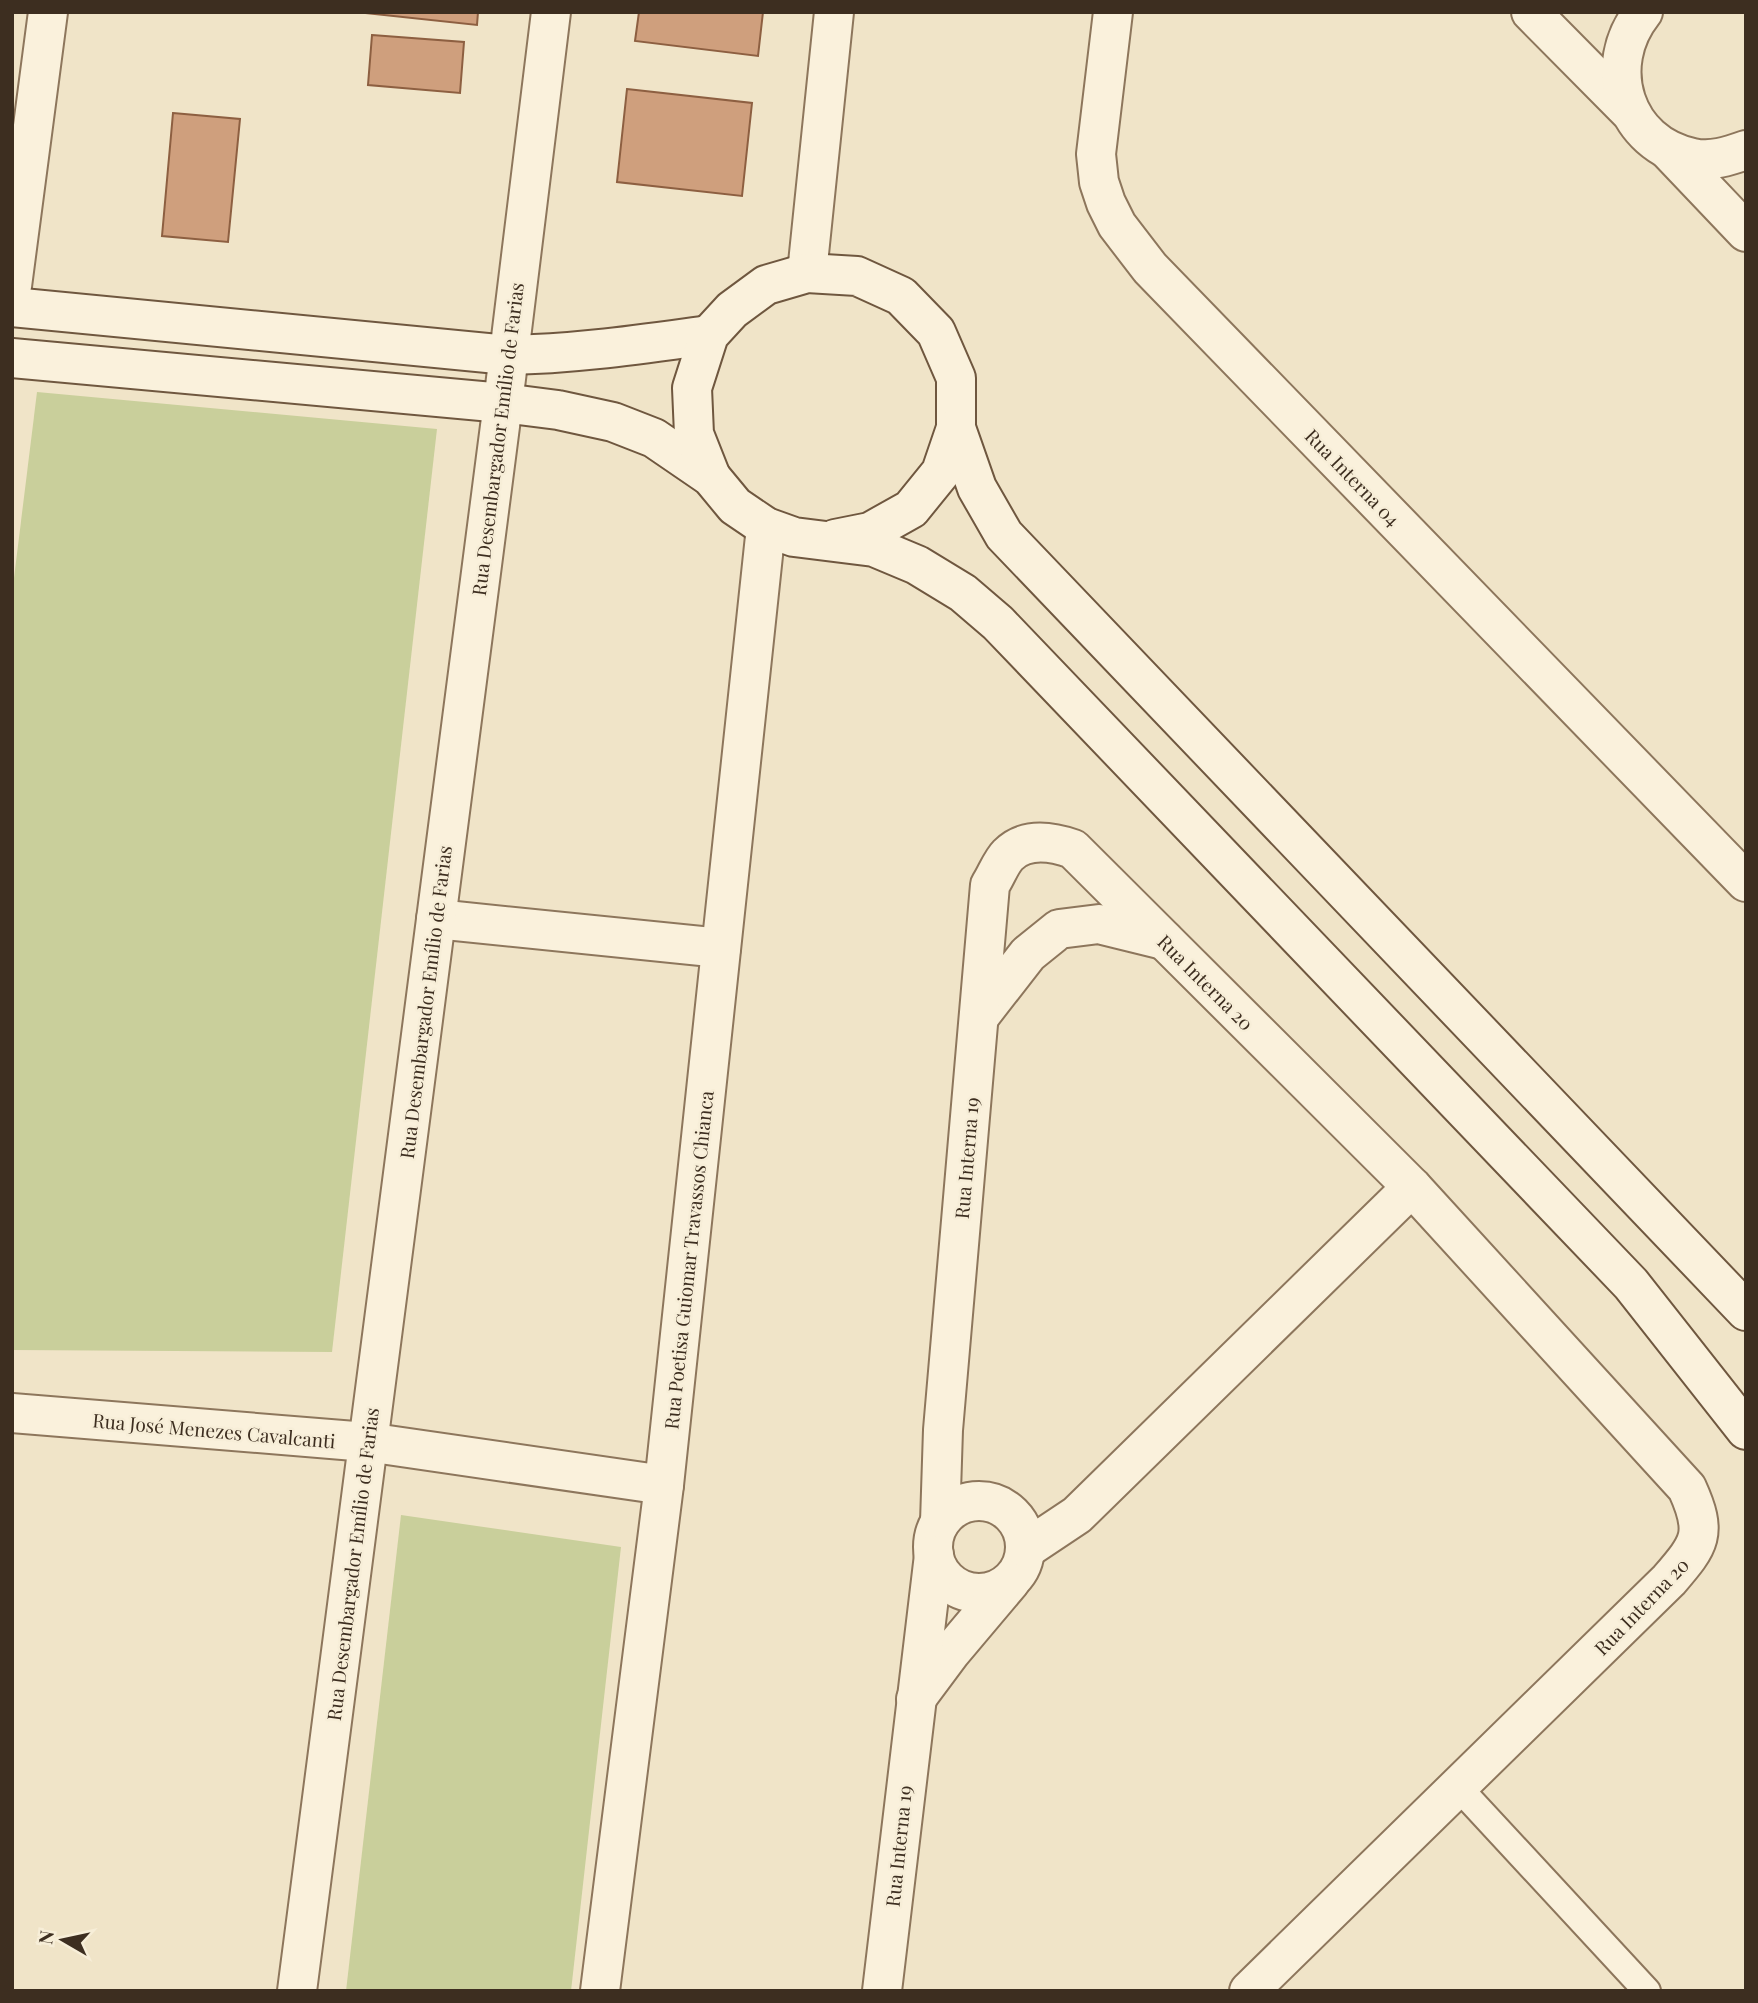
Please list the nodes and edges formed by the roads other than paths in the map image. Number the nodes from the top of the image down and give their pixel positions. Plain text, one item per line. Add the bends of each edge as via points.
1 (48, 12) edge
2 (551, 12) edge
3 (834, 12) edge
4 (1113, 12) edge
5 (1531, 12) edge
6 (1643, 12) edge
7 (1629, 111) junction
8 (1746, 150) edge
9 (1669, 151) junction
10 (1746, 232) edge
11 (807, 273) junction
12 (12, 286) edge
13 (12, 307) edge
14 (709, 335) junction
15 (508, 355) junction
16 (12, 358) edge
17 (503, 403) junction
18 (956, 428) junction
19 (711, 477) junction
20 (766, 527) junction
21 (825, 541) junction
22 (1746, 882) edge
23 (990, 885) joint
24 (436, 919) junction
25 (1164, 940) junction
26 (721, 948) junction
27 (979, 1017) junction
28 (1412, 1188) junction
29 (1746, 1311) edge
30 (12, 1413) edge
31 (943, 1430) junction
32 (1746, 1430) edge
33 (367, 1442) junction
34 (664, 1485) junction
35 (1009, 1536) junction
36 (937, 1538) junction
37 (915, 1700) junction
38 (1459, 1788) junction
39 (297, 1991) edge
40 (600, 1991) edge
41 (882, 1991) edge
42 (1249, 1991) edge
43 (1647, 1991) edge

1 - 12 street
2 - 15 street, Rua Desembargador Emílio de Farias
3 - 11 street
4 - 22 street, Rua Interna 04 via 1096,153 1099,182 1117,225 1150,268
5 - 7 street
6 - 7 street via 1631,27 1621,54 1621,83
7 - 9 street via 1646,134
8 - 9 street via 1724,158 1696,159
9 - 10 street
11 - 14 street via 766,285 732,310
11 - 18 street via 857,276 901,296 936,332 956,378
13 - 15 street
14 - 15 street via 553,355
14 - 19 street via 692,387 694,434
15 - 17 street, Rua Desembargador Emílio de Farias
16 - 17 street
17 - 19 street via 613,422 654,438
17 - 24 street, Rua Desembargador Emílio de Farias
18 - 21 street via 941,472 911,509 870,532
18 - 29 street via 978,488 1004,535
19 - 20 street via 735,506
20 - 21 street
20 - 26 street, Rua Poetisa Guiomar Travassos Chianca
21 - 32 street via 874,547 917,565 963,593 998,623 1631,1284
23 - 25 street, Rua Interna 20 via 1008,855 1028,844 1054,842 1073,849
23 - 27 street, Rua Interna 19
24 - 26 street
24 - 33 street, Rua Desembargador Emílio de Farias
25 - 27 street via 1099,924 1059,929 1028,954
25 - 28 street, Rua Interna 20
26 - 34 street, Rua Poetisa Guiomar Travassos Chianca
27 - 31 street, Rua Interna 19
28 - 35 street via 1077,1515
28 - 38 street, Rua Interna 20 via 1688,1488 1698,1511 1700,1532 1693,1552 1670,1580
30 - 33 street, Rua José Menezes Cavalcanti
31 - 35 street via 961,1466
31 - 36 street, Rua Interna 19
33 - 34 street, Rua José Menezes Cavalcanti
33 - 39 street, Rua Desembargador Emílio de Farias
34 - 40 street, Rua Poetisa Guiomar Travassos Chianca
35 - 36 street via 972,1501 958,1506
35 - 36 street via 998,1590 981,1594 964,1592 939,1571
35 - 37 street, Rua Interna 19 via 950,1652
36 - 37 street, Rua Interna 19
37 - 41 street, Rua Interna 19
38 - 42 street, Rua Interna 20
38 - 43 lane

